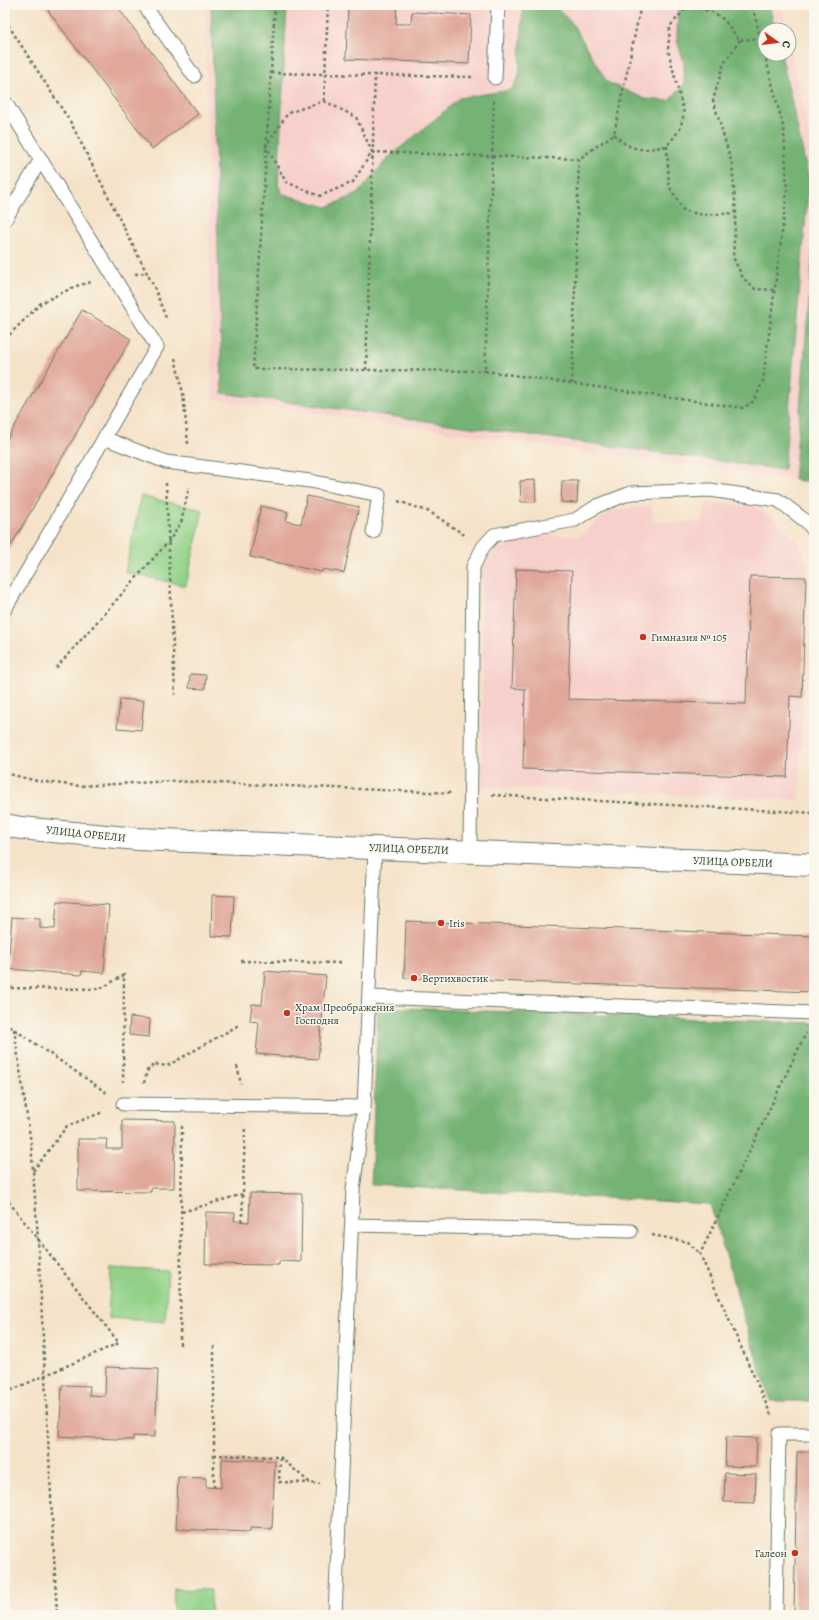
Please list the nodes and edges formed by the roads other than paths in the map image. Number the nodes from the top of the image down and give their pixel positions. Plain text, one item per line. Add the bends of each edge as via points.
1 (144, 5) edge
2 (498, 5) edge
3 (194, 76) dead end
4 (495, 78) road end
5 (5, 102) edge
6 (41, 159) junction
7 (5, 220) edge
8 (104, 438) junction
9 (814, 531) edge
10 (373, 532) dead end
11 (5, 610) edge
12 (5, 824) edge
13 (375, 848) junction
14 (470, 851) junction
15 (814, 865) edge
16 (370, 997) junction
17 (814, 1013) edge
18 (123, 1104) road end
19 (364, 1107) junction
20 (352, 1225) junction
21 (631, 1231) road end
22 (814, 1434) edge
23 (335, 1615) edge
24 (776, 1615) edge

1 - 3 lane
2 - 4 lane
5 - 6 lane
6 - 7 lane
6 - 8 lane via 157,348
8 - 10 lane via 166,462 310,481 379,495
8 - 11 lane
9 - 14 lane via 778,500 710,490 631,493 597,506 575,520 494,535 483,547 473,567
12 - 13 street, УЛИЦА ОРБЕЛИ via 21,828 137,840
13 - 14 street, УЛИЦА ОРБЕЛИ
13 - 16 lane
14 - 15 street, УЛИЦА ОРБЕЛИ
16 - 17 lane
16 - 19 lane
18 - 19 lane
19 - 20 lane via 353,1190
20 - 21 lane
20 - 23 lane
22 - 24 lane via 779,1434

